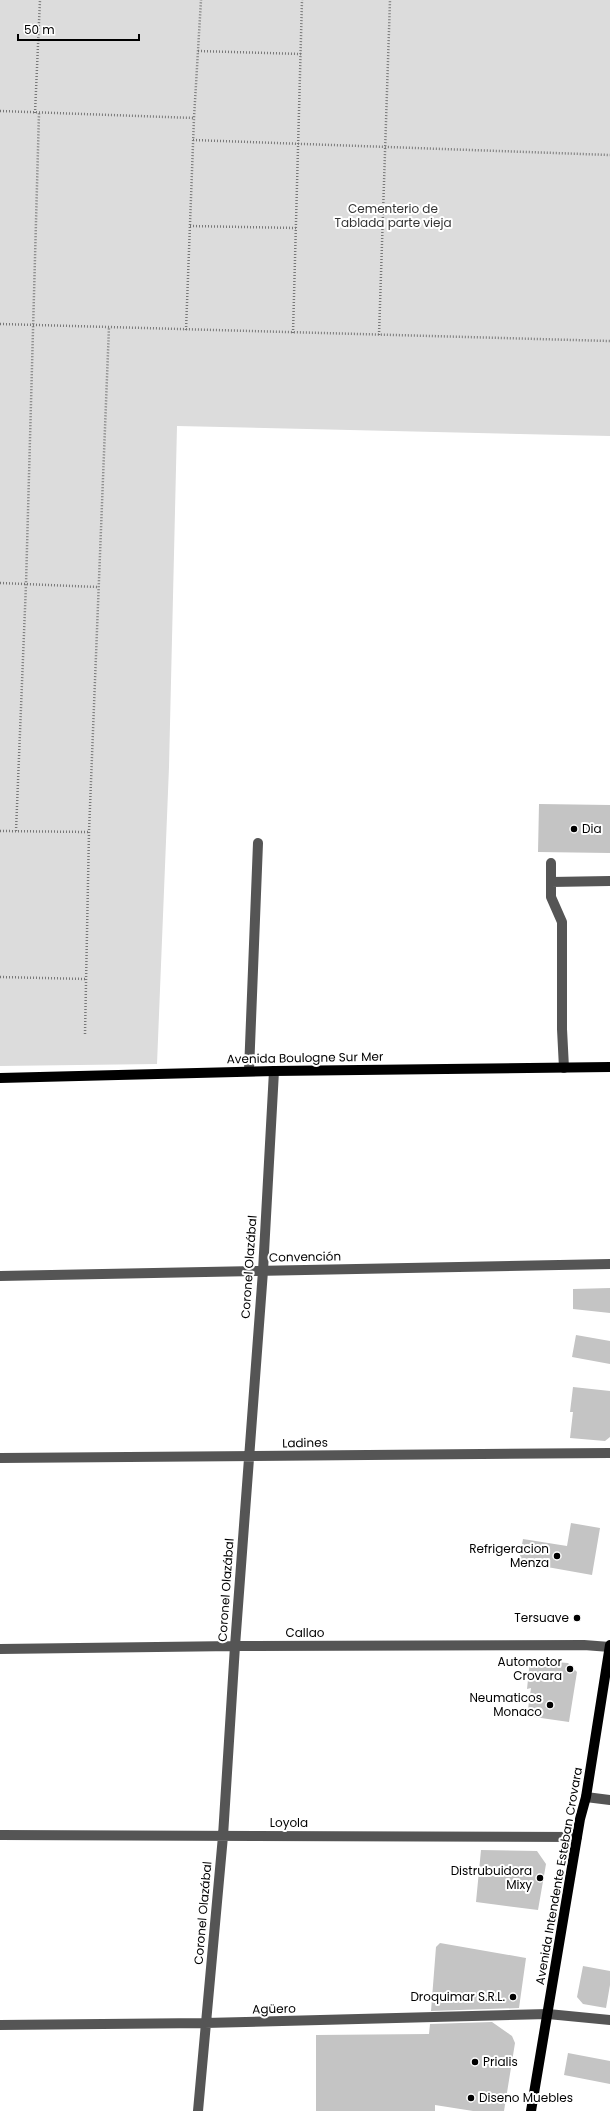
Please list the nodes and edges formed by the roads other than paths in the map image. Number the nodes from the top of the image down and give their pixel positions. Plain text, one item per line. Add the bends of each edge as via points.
1 (258, 843) dead end
2 (551, 863) dead end
3 (610, 881) edge
4 (551, 882) junction
5 (610, 1067) edge
6 (564, 1068) junction
7 (249, 1071) junction
8 (274, 1071) junction
9 (0, 1078) edge
10 (610, 1264) edge
11 (263, 1271) junction
12 (0, 1276) edge
13 (610, 1453) edge
14 (248, 1457) junction
15 (0, 1458) edge
16 (235, 1646) junction
17 (610, 1646) edge
18 (0, 1649) edge
19 (586, 1797) junction
20 (610, 1800) edge
21 (0, 1835) edge
22 (223, 1836) junction
23 (577, 1837) junction
24 (548, 2014) junction
25 (610, 2020) edge
26 (205, 2023) junction
27 (0, 2025) edge
28 (198, 2111) edge
29 (531, 2111) edge

1 - 7 street
2 - 4 street
3 - 4 street
4 - 6 street via 551,897 562,922
5 - 6 main road, Avenida Boulogne Sur Mer
6 - 8 main road, Avenida Boulogne Sur Mer
7 - 8 main road, Avenida Boulogne Sur Mer
7 - 9 main road, Avenida Boulogne Sur Mer
8 - 11 street, Coronel Olazábal
10 - 11 street, Convención
11 - 12 street, Convención
11 - 14 street, Coronel Olazábal
13 - 14 street, Ladines
14 - 15 street, Ladines
14 - 16 street, Coronel Olazábal
16 - 17 street, Callao
16 - 18 street, Callao
16 - 22 street, Coronel Olazábal
17 - 19 main road, Avenida Intendente Esteban Crovara
19 - 20 street
19 - 23 main road, Avenida Intendente Esteban Crovara
21 - 22 street, Loyola
22 - 23 street, Loyola
22 - 26 street, Coronel Olazábal
23 - 24 main road, Avenida Intendente Esteban Crovara
24 - 25 street, Agüero
24 - 26 street, Agüero
24 - 29 main road, Avenida Intendente Esteban Crovara
26 - 27 street, Agüero
26 - 28 street, Coronel Olazábal

